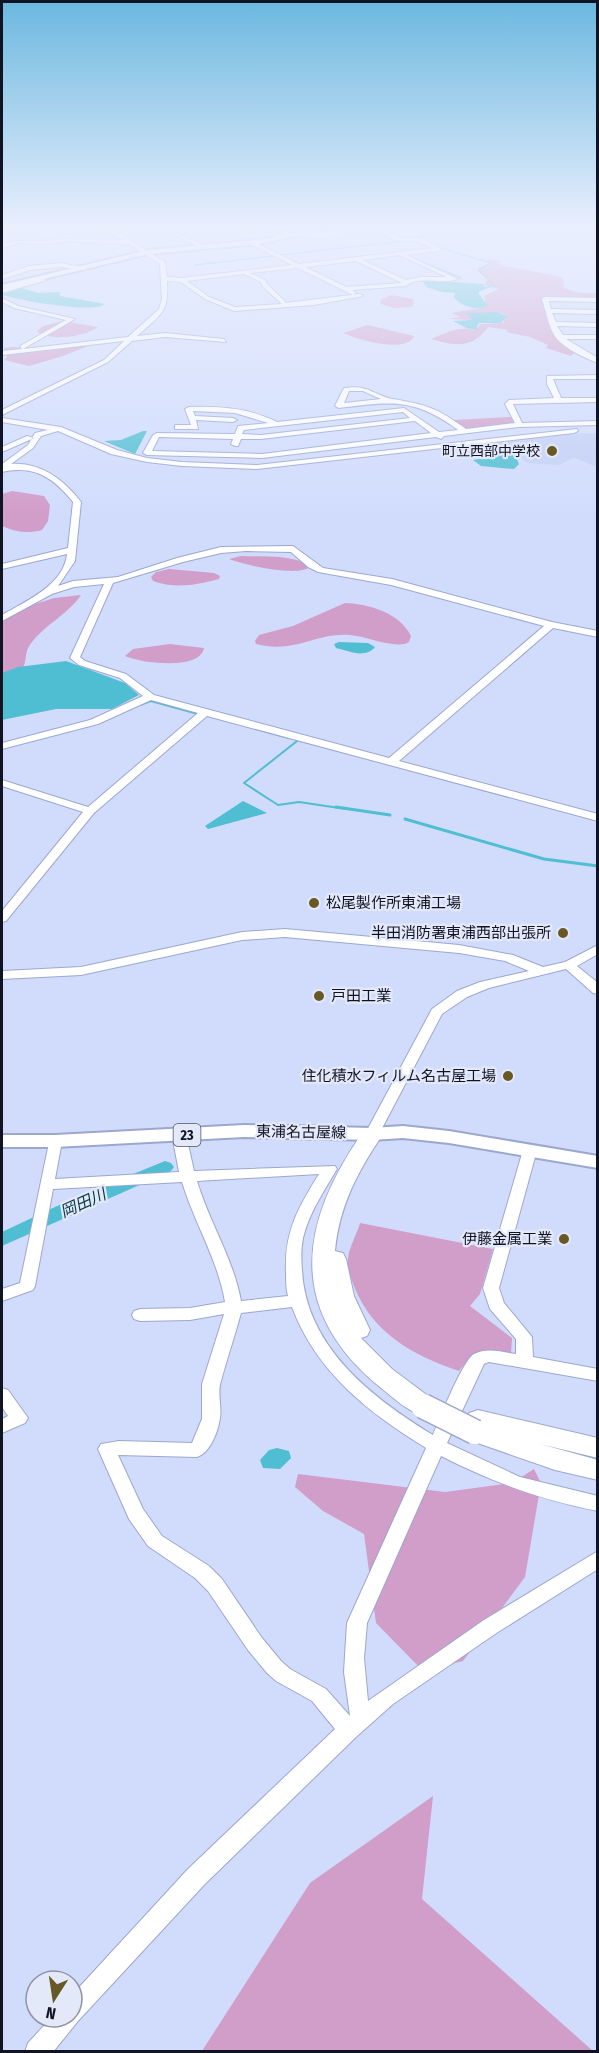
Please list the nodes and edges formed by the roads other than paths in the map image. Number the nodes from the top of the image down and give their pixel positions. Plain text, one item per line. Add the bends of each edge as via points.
1 (60, 326) edge
2 (146, 326) edge
3 (555, 326) edge
4 (566, 326) edge
5 (574, 326) edge
6 (597, 331) edge
7 (597, 337) edge
8 (133, 338) junction
9 (224, 341) dead end
10 (597, 345) edge
11 (570, 346) junction
12 (19, 350) junction
13 (597, 352) edge
14 (2, 353) edge
15 (582, 353) junction
16 (597, 361) edge
17 (586, 373) dead end
18 (573, 377) junction
19 (597, 377) edge
20 (550, 384) junction
21 (597, 385) edge
22 (580, 391) dead end
23 (572, 392) dead end
24 (597, 392) edge
25 (556, 395) junction
26 (534, 399) junction
27 (389, 400) junction
28 (597, 400) edge
29 (339, 406) junction
30 (597, 407) edge
31 (430, 408) junction
32 (404, 410) junction
33 (2, 413) edge
34 (542, 414) dead end
35 (588, 414) dead end
36 (597, 415) edge
37 (347, 417) junction
38 (417, 419) junction
39 (2, 420) edge
40 (323, 420) junction
41 (550, 423) junction
42 (597, 423) edge
43 (519, 425) junction
44 (279, 426) junction
45 (195, 427) junction
46 (428, 427) junction
47 (241, 428) junction
48 (58, 429) junction
49 (333, 429) junction
50 (13, 430) dead end
51 (597, 431) edge
52 (465, 432) junction
53 (560, 432) junction
54 (37, 435) junction
55 (364, 435) dead end
56 (438, 435) junction
57 (169, 436) junction
58 (342, 437) junction
59 (237, 438) junction
60 (2, 440) edge
61 (309, 441) dead end
62 (152, 444) junction
63 (452, 444) junction
64 (16, 445) junction
65 (352, 446) junction
66 (235, 447) junction
67 (254, 447) dead end
68 (2, 450) edge
69 (230, 456) junction
70 (227, 466) junction
71 (4, 468) edge
72 (72, 550) junction
73 (2, 566) edge
74 (110, 581) junction
75 (49, 592) junction
76 (4, 614) edge
77 (551, 625) junction
78 (597, 634) edge
79 (150, 697) junction
80 (205, 712) junction
81 (2, 746) edge
82 (391, 762) junction
83 (2, 783) edge
84 (90, 811) junction
85 (597, 818) edge
86 (2, 918) edge
87 (597, 949) edge
88 (569, 965) junction
89 (544, 972) junction
90 (2, 975) edge
91 (597, 990) edge
92 (372, 1134) junction
93 (179, 1135) junction
94 (2, 1141) edge
95 (55, 1142) junction
96 (530, 1150) junction
97 (597, 1162) edge
98 (188, 1177) junction
99 (46, 1184) junction
100 (2, 1295) edge
101 (297, 1300) junction
102 (234, 1306) junction
103 (140, 1315) dead end
104 (525, 1362) junction
105 (597, 1375) edge
106 (2, 1395) edge
107 (2, 1426) edge
108 (477, 1426) junction
109 (438, 1445) junction
110 (597, 1448) edge
111 (597, 1470) edge
112 (597, 1504) edge
113 (597, 1559) edge
114 (356, 1724) junction
115 (84, 1999) edge
116 (57, 2029) edge
117 (37, 2052) edge

1 - 12 street
2 - 8 street
3 - 11 street
4 - 7 street
5 - 6 street
8 - 9 street via 176,335
8 - 12 street
8 - 33 street via 96,367
10 - 11 street
11 - 15 street
12 - 14 street
13 - 15 street
15 - 16 street
17 - 18 street
18 - 19 street
18 - 20 street via 549,377
20 - 21 street
20 - 25 street
22 - 24 street
23 - 25 street
25 - 26 street
25 - 28 street
26 - 30 street via 540,408
26 - 43 street via 509,402
27 - 29 street
27 - 29 street via 364,389 346,389
27 - 31 street
29 - 37 street
31 - 32 street
31 - 52 street
32 - 37 street
32 - 38 street
34 - 41 street
35 - 36 street
37 - 40 street
38 - 46 street
38 - 49 street
39 - 48 street
40 - 44 street
40 - 49 street
41 - 42 street
41 - 43 street
41 - 53 street
43 - 52 street
44 - 45 street via 266,418 190,418
44 - 47 street
45 - 47 street
45 - 57 street via 174,427
46 - 55 street
46 - 56 street
47 - 59 street
48 - 54 street
48 - 70 street via 137,458
49 - 58 street
49 - 59 street
50 - 54 street
51 - 53 street
52 - 56 street
53 - 63 street
54 - 64 street
54 - 71 street via 36,442
56 - 63 street
56 - 65 street
57 - 59 street
57 - 62 street via 157,435
58 - 61 street
58 - 65 street
59 - 66 street
60 - 64 street
62 - 66 street
62 - 69 street via 147,453
63 - 70 street via 284,464
64 - 68 street
65 - 69 street via 279,455
66 - 67 street
66 - 69 street
69 - 70 street
71 - 72 street via 42,471 76,500
72 - 73 street
72 - 75 street via 70,565
74 - 75 street via 82,583
74 - 77 street via 221,550 293,549 321,570 392,582
74 - 79 street via 75,658 123,676
75 - 76 street
77 - 78 street
77 - 82 street
79 - 80 street
79 - 81 street via 94,722
80 - 82 street
80 - 84 street
82 - 85 street
83 - 84 street
84 - 86 street
87 - 88 street
88 - 89 street
88 - 91 street
89 - 90 street via 508,958 459,949 285,933 242,936 81,971
89 - 92 street via 485,985 462,994 437,1012
92 - 93 main road, 東浦名古屋線 / 23 via 244,1131
92 - 96 main road, 東浦名古屋線 / 23 via 426,1134
92 - 108 highway, bridge via 357,1154 327,1221 321,1252 332,1309 348,1339 380,1374
93 - 95 main road, 東浦名古屋線 / 23
93 - 98 street
94 - 95 main road, 東浦名古屋線 / 23
95 - 99 street
96 - 97 main road, 東浦名古屋線 / 23
96 - 104 street via 491,1288 496,1305 524,1337
98 - 99 street
98 - 101 street via 330,1169 301,1219 296,1236 292,1271
98 - 102 street via 204,1226 230,1284
99 - 100 street via 27,1286
101 - 102 street via 245,1308
101 - 109 street via 309,1329 332,1365 376,1407
102 - 103 street via 190,1314
102 - 114 street via 211,1384 211,1419 197,1450 107,1449 136,1514 155,1540 215,1585 274,1667
104 - 105 street
104 - 109 street via 489,1356 478,1359
106 - 107 street via 19,1418
108 - 110 highway
108 - 111 highway via 555,1460
109 - 112 street via 515,1483
109 - 114 street via 357,1623 352,1641
113 - 114 street via 491,1626
114 - 115 street via 196,1877
116 - 117 street

